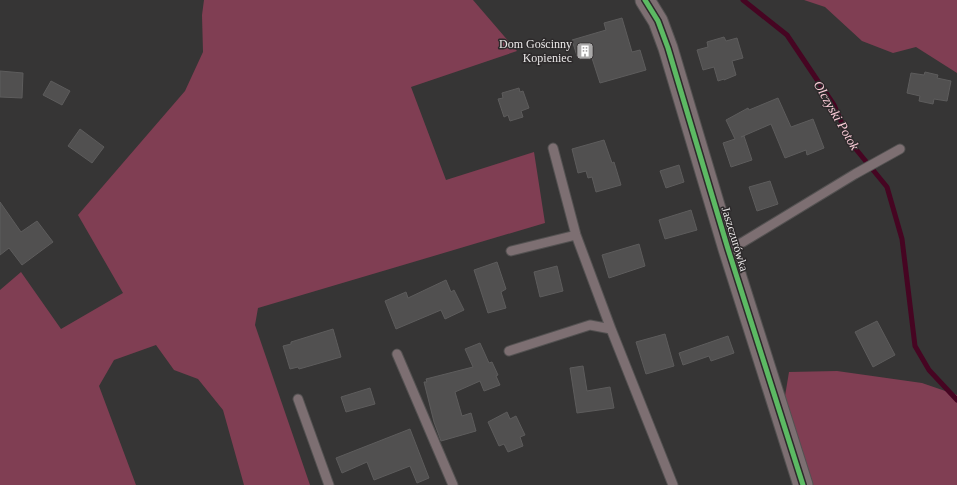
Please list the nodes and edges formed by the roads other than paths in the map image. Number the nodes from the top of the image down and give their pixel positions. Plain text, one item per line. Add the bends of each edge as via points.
1 (646, 0) edge
2 (553, 148) dead end
3 (900, 149) dead end
4 (576, 235) junction
5 (728, 249) junction
6 (511, 251) dead end
7 (611, 329) junction
8 (509, 351) dead end
9 (397, 354) dead end
10 (298, 399) dead end
11 (329, 485) edge
12 (453, 485) edge
13 (673, 485) edge
14 (803, 485) edge

1 - 5 street, Jaszczurówka via 658,21 668,48
2 - 4 lane
3 - 5 lane
4 - 6 lane
4 - 7 lane
5 - 14 street, Jaszczurówka
7 - 8 lane via 590,325
7 - 13 lane
9 - 12 lane
10 - 11 lane

